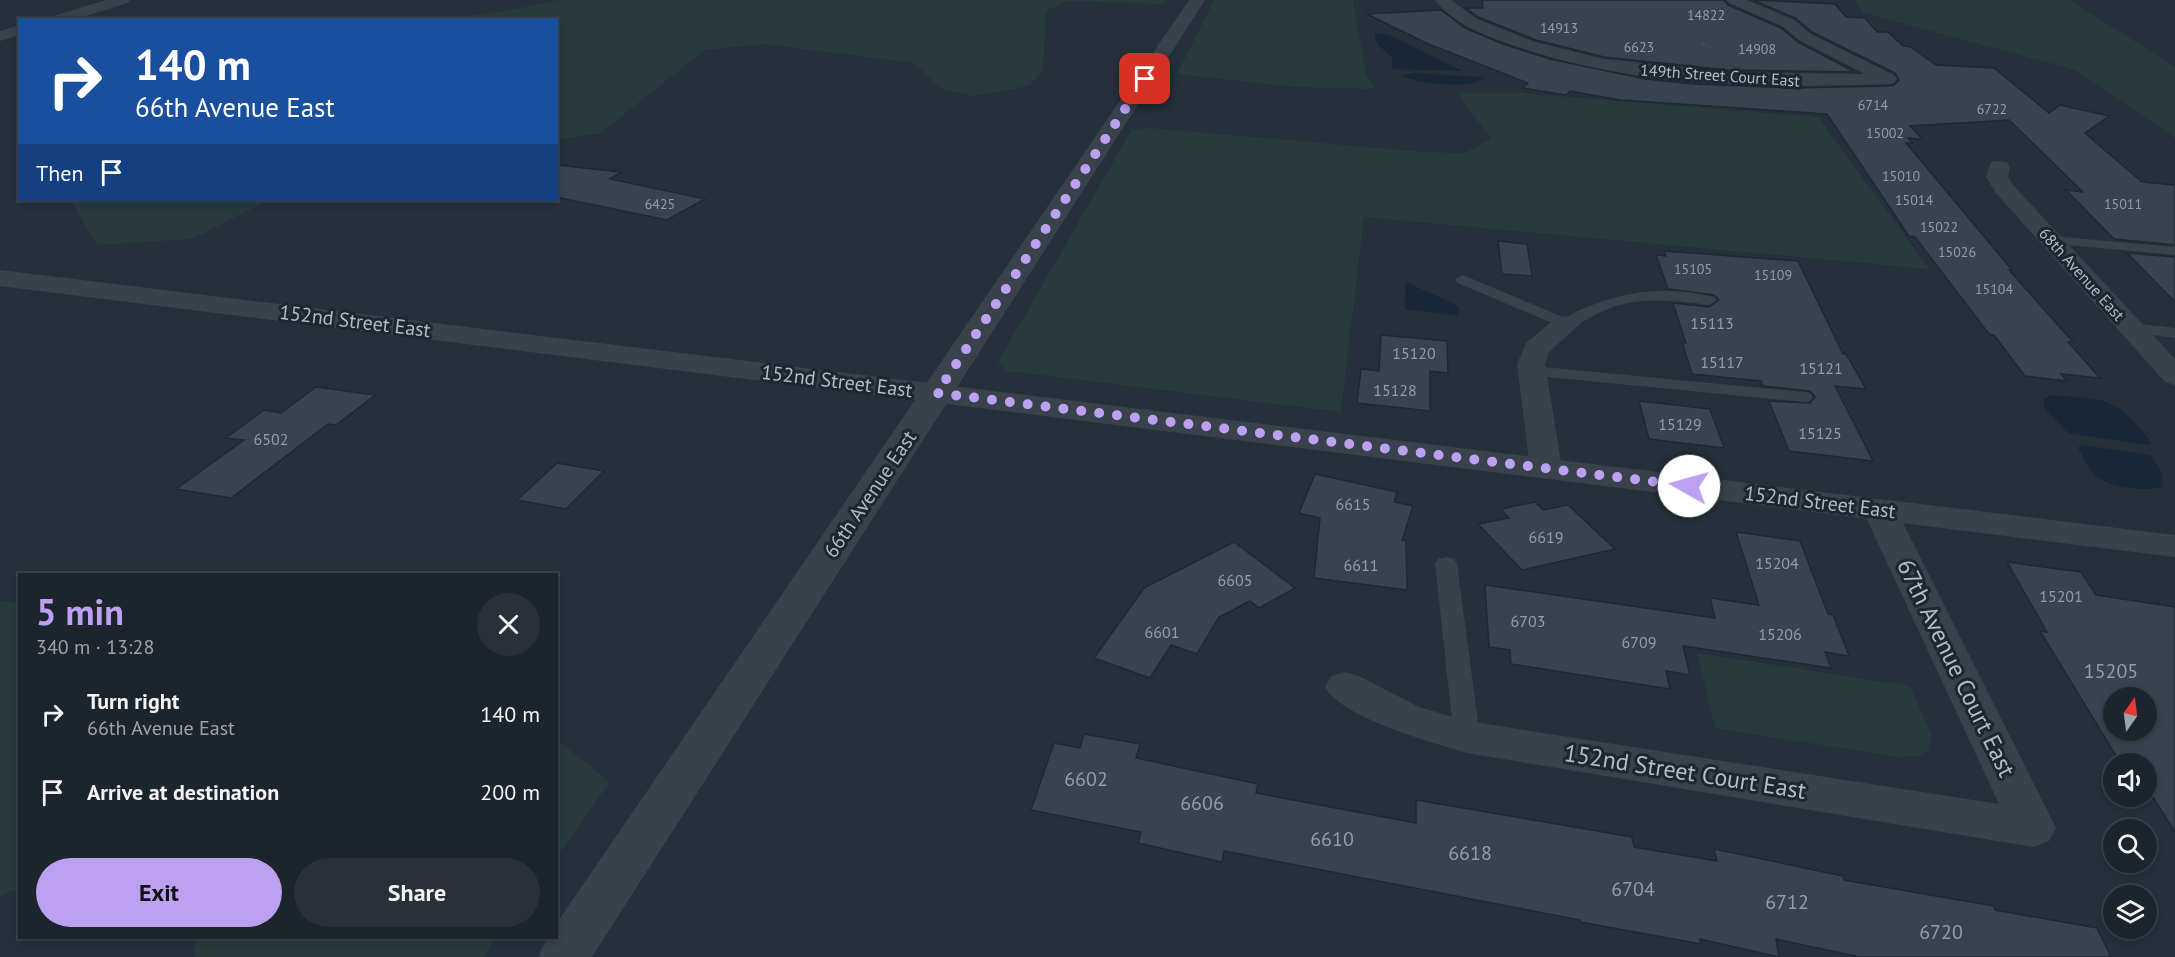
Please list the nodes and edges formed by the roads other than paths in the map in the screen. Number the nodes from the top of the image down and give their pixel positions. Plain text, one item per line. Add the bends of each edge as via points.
1 (122, 0) edge
2 (1197, 0) edge
3 (1443, 0) edge
4 (1734, 0) edge
5 (63, 18) edge
6 (18, 31) edge
7 (0, 36) edge
8 (1999, 167) dead end
9 (2050, 240) junction
10 (2175, 251) edge
11 (0, 278) edge
12 (1463, 280) dead end
13 (1708, 300) dead end
14 (1566, 324) junction
15 (2132, 328) junction
16 (2175, 333) edge
17 (1533, 371) junction
18 (2175, 376) edge
19 (937, 393) junction
20 (1804, 397) dead end
21 (1546, 468) junction
22 (1879, 509) junction
23 (2175, 546) edge
24 (1446, 564) dead end
25 (1345, 687) dead end
26 (1467, 737) junction
27 (2033, 828) joint
28 (563, 957) edge

1 - 5 street
2 - 19 street, 66th Avenue East
3 - 4 street, 149th Street Court East via 1482,28 1553,54 1609,66 1783,81 1888,79 1805,37 1788,23
6 - 7 street
8 - 9 street, 68th Avenue East via 1997,177 2004,188
9 - 10 lane
9 - 15 street, 68th Avenue East
11 - 19 street, 152nd Street East
12 - 14 lane
13 - 14 lane via 1656,295 1624,299 1601,305
14 - 17 street via 1536,349
15 - 16 lane
15 - 18 street, 68th Avenue East
17 - 20 lane
17 - 21 street
19 - 21 street, 152nd Street East
19 - 28 street, 66th Avenue East
21 - 22 street, 152nd Street East
22 - 23 street, 152nd Street East
22 - 27 street, 67th Avenue Court East
24 - 26 lane
25 - 26 street, 152nd Street Court East via 1406,719
26 - 27 street, 152nd Street Court East

